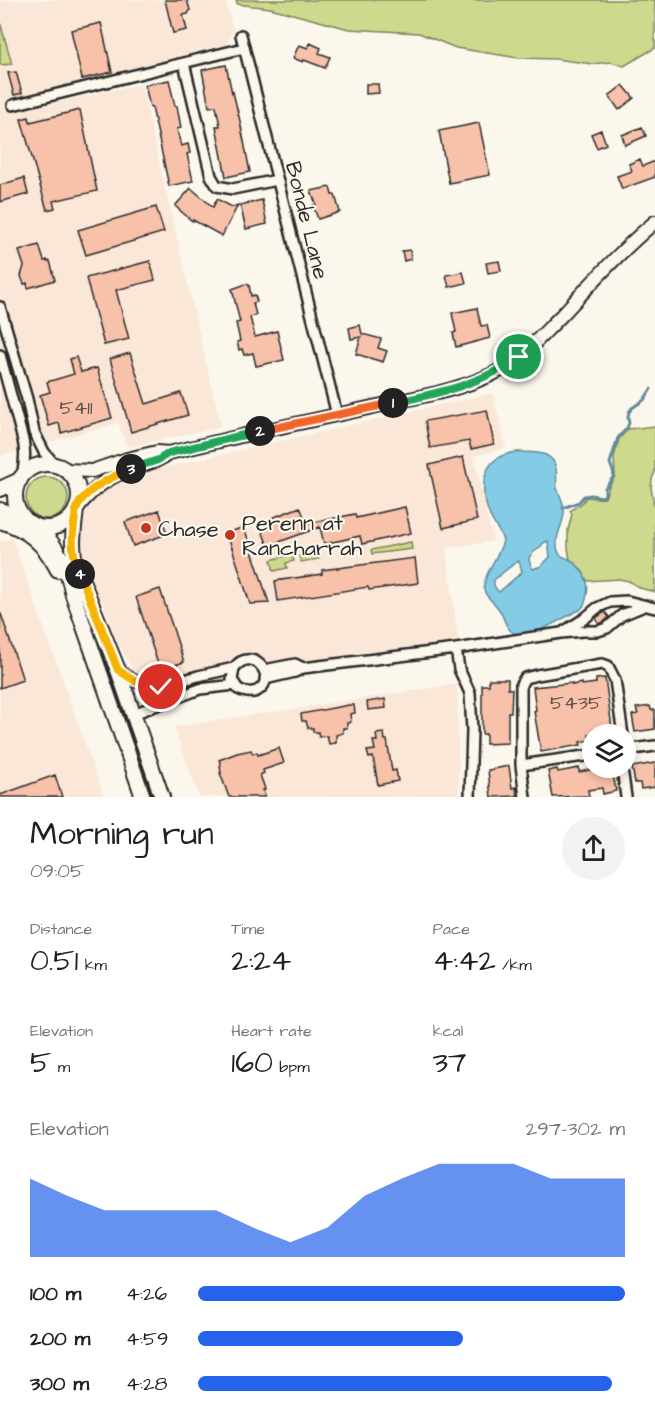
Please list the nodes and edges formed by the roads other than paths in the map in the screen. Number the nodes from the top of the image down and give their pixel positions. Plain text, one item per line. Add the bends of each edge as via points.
1 (241, 35) dead end
2 (244, 48) junction
3 (183, 63) junction
4 (13, 105) dead end
5 (277, 180) junction
6 (655, 222) edge
7 (0, 307) edge
8 (0, 355) edge
9 (337, 415) junction
10 (169, 453) junction
11 (60, 468) junction
12 (21, 478) junction
13 (0, 489) edge
14 (77, 508) junction
15 (0, 510) edge
16 (24, 518) junction
17 (0, 521) edge
18 (38, 527) junction
19 (73, 595) junction
20 (644, 606) junction
21 (655, 608) edge
22 (561, 633) junction
23 (456, 649) junction
24 (234, 668) junction
25 (118, 670) junction
26 (265, 674) junction
27 (235, 685) junction
28 (133, 714) junction
29 (621, 724) edge
30 (655, 746) edge
31 (636, 749) edge
32 (582, 756) edge
33 (521, 765) junction
34 (623, 778) edge
35 (143, 797) edge
36 (162, 797) edge
37 (470, 797) edge
38 (525, 797) edge
39 (626, 797) edge

1 - 2 street, Bonde Lane
2 - 3 street
2 - 5 street, Bonde Lane
3 - 4 street
3 - 5 street via 211,176 217,186 233,189
5 - 9 street, Bonde Lane
6 - 9 street via 506,367 458,388
7 - 11 street via 34,432 44,452
8 - 12 street via 24,440 26,453
9 - 10 street
10 - 11 street via 127,459 92,471
10 - 14 street via 105,481
11 - 12 main road via 36,467
11 - 14 main road via 77,485
12 - 13 main road
12 - 16 main road via 16,494
14 - 18 main road via 59,526
14 - 25 main road via 72,538 75,563
15 - 16 main road
16 - 18 main road
17 - 19 main road via 27,533 45,548
18 - 19 main road via 59,553
19 - 35 main road
20 - 21 street
20 - 22 street via 598,631
20 - 22 street via 610,602
22 - 23 street
23 - 26 street via 303,668 296,664
23 - 37 street via 459,669 470,693
24 - 25 street via 161,687 147,686
24 - 26 street via 248,659 258,662
24 - 27 street
25 - 28 main road
26 - 27 street via 263,685 255,692 244,692
27 - 28 street via 200,689
28 - 36 main road
29 - 33 street via 615,680 608,666 525,678 521,684
30 - 31 street
32 - 33 street
33 - 38 street
34 - 39 street

